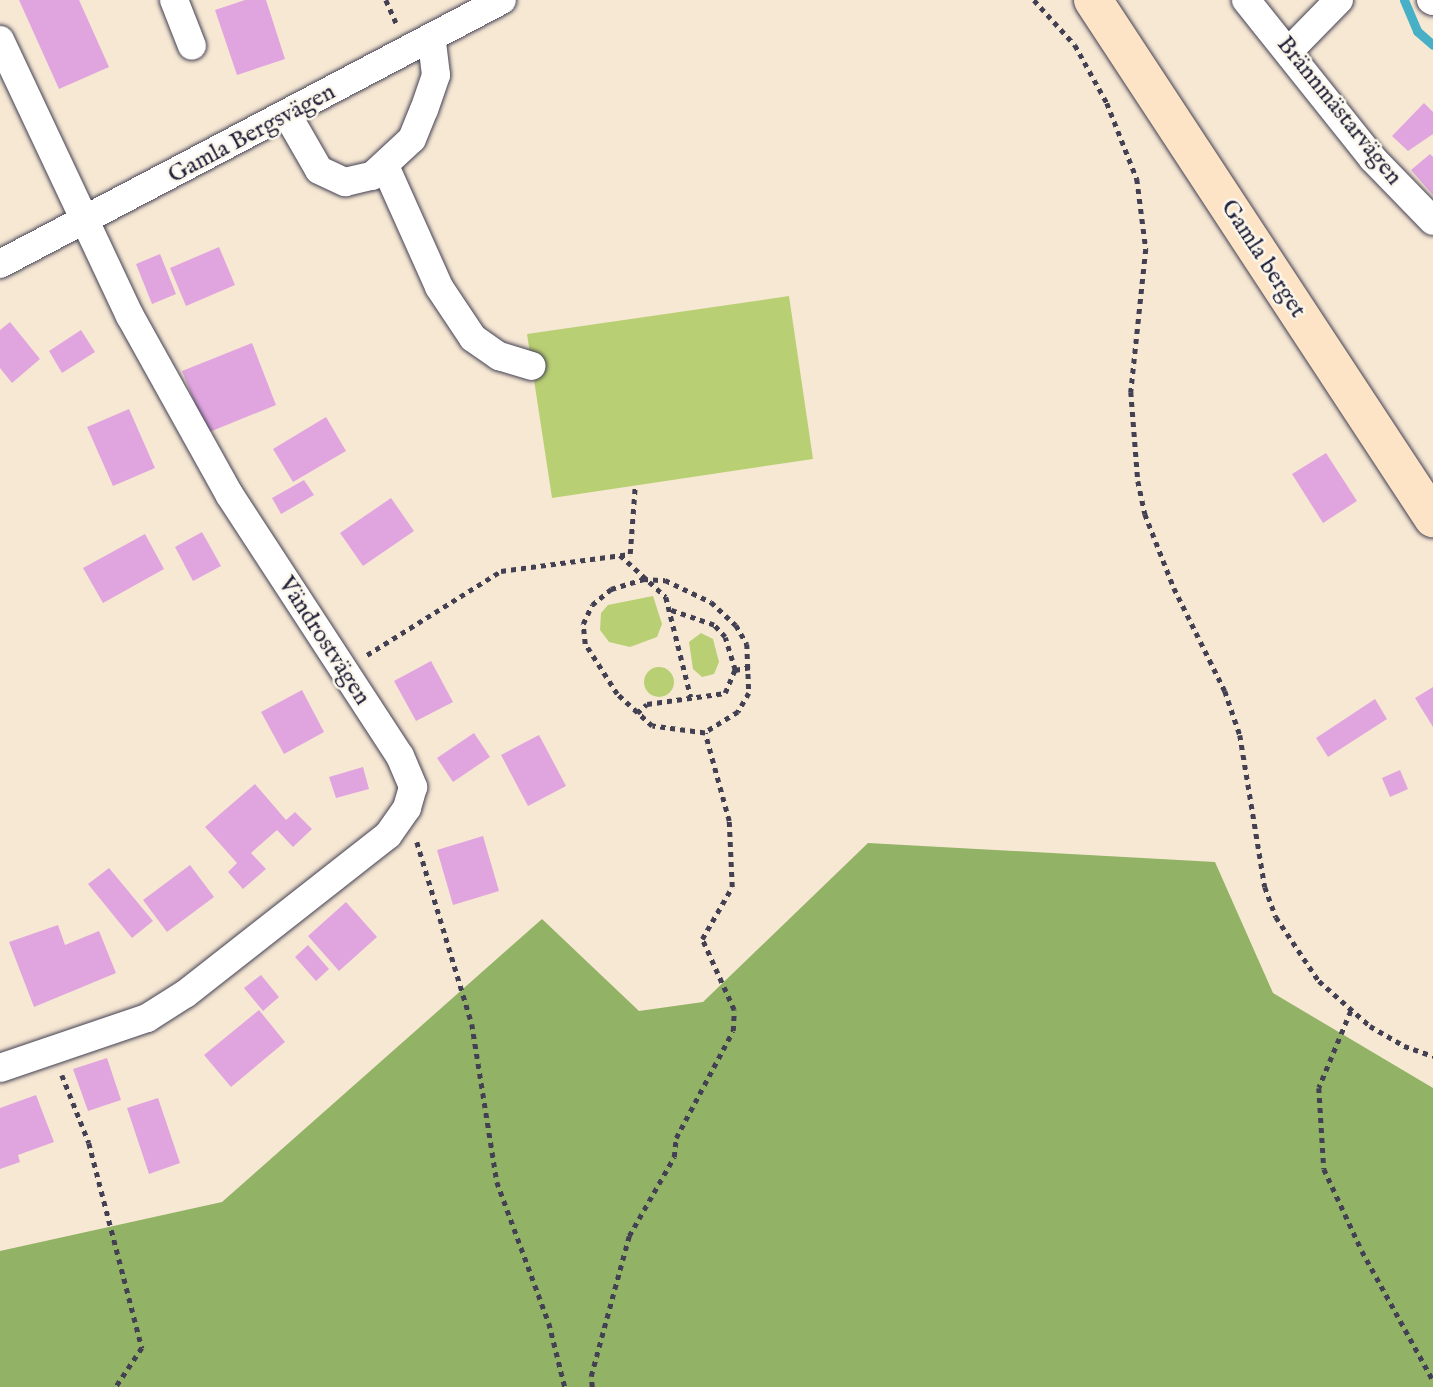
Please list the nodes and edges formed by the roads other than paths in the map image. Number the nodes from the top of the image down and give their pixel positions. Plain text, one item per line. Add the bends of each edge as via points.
1 (174, 0) edge
2 (502, 0) edge
3 (1093, 0) edge
4 (1246, 0) edge
5 (1339, 0) edge
6 (431, 37) junction
7 (0, 40) edge
8 (192, 46) dead end
9 (1290, 50) junction
10 (288, 116) junction
11 (385, 166) junction
12 (88, 220) junction
13 (1433, 221) edge
14 (0, 264) edge
15 (532, 366) dead end
16 (1422, 482) edge
17 (1433, 518) edge
18 (0, 1068) edge

1 - 8 street
2 - 6 street, Gamla Bergsvägen
3 - 16 main road, Gamla berget
4 - 9 street, Brännmästarvägen
5 - 9 street
6 - 10 street, Gamla Bergsvägen
6 - 11 street via 436,75 424,110 412,139
7 - 12 street, Vändrostvägen
9 - 13 street, Brännmästarvägen via 1373,159
10 - 11 street via 319,170 345,182 372,176
10 - 12 street, Gamla Bergsvägen
11 - 15 street via 439,287 473,338 499,356
12 - 14 street, Gamla Bergsvägen
12 - 18 street, Vändrostvägen via 130,316 229,494 400,755 413,787 407,808 388,835 185,994 147,1018
16 - 17 main road, Gamla berget

